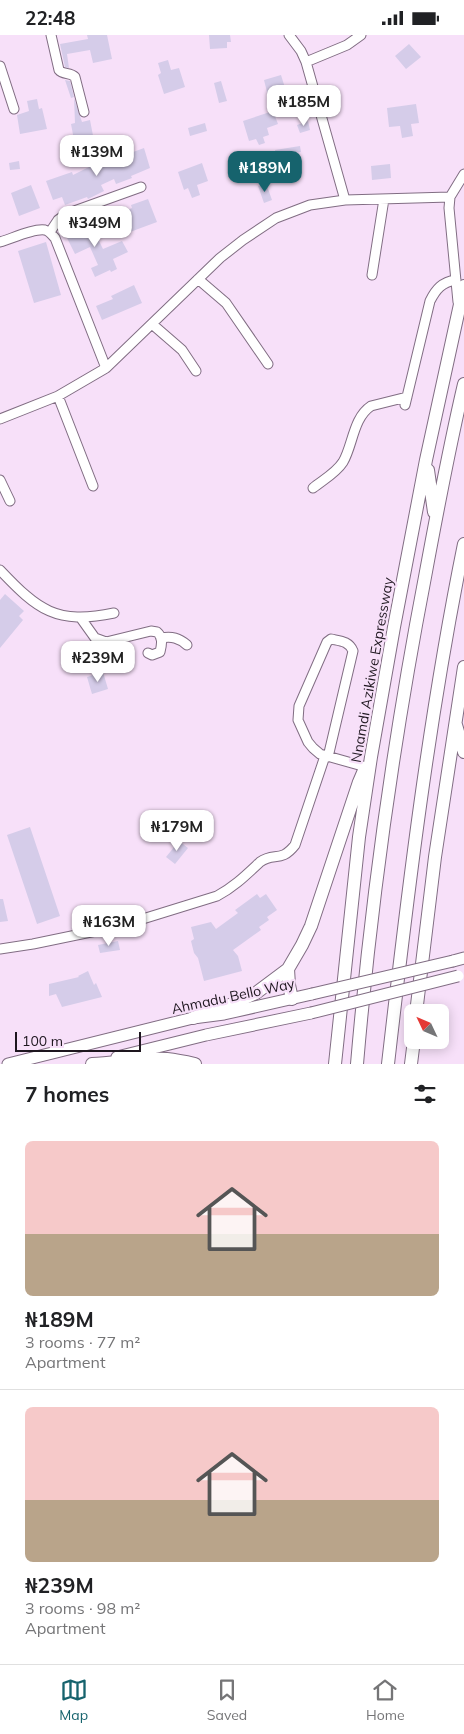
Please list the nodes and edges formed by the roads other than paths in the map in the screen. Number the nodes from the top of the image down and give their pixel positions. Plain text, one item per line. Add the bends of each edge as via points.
1 (51, 35) edge
2 (361, 35) edge
3 (291, 36) edge
4 (306, 63) junction
5 (0, 66) edge
6 (14, 109) dead end
7 (84, 112) dead end
8 (464, 174) edge
9 (141, 187) dead end
10 (450, 197) junction
11 (384, 199) junction
12 (345, 200) junction
13 (50, 232) junction
14 (0, 242) edge
15 (372, 275) dead end
16 (198, 279) junction
17 (460, 283) edge
18 (152, 324) junction
19 (268, 364) dead end
20 (106, 368) junction
21 (196, 371) dead end
22 (464, 384) edge
23 (58, 396) junction
24 (0, 419) edge
25 (426, 460) junction
26 (0, 480) edge
27 (94, 486) dead end
28 (313, 489) dead end
29 (10, 501) dead end
30 (435, 521) junction
31 (464, 544) edge
32 (0, 570) edge
33 (7, 578) junction
34 (0, 585) edge
35 (114, 613) dead end
36 (80, 617) junction
37 (162, 638) junction
38 (187, 645) dead end
39 (148, 653) dead end
40 (464, 667) edge
41 (455, 721) junction
42 (464, 751) edge
43 (327, 756) junction
44 (368, 762) junction
45 (0, 949) edge
46 (459, 960) edge
47 (288, 969) junction
48 (461, 976) edge
49 (292, 999) junction
50 (417, 1004) edge
51 (193, 1018) junction
52 (413, 1049) edge
53 (8, 1064) edge
54 (91, 1064) edge
55 (195, 1064) edge
56 (335, 1064) edge
57 (357, 1064) edge
58 (388, 1064) edge
59 (411, 1064) edge

1 - 7 street via 59,70 75,77
2 - 4 street via 347,45
3 - 4 street
4 - 12 street
5 - 6 street
8 - 10 street
9 - 13 street via 66,214
10 - 11 street
10 - 17 street via 450,230
11 - 12 street
11 - 15 street
12 - 16 street via 310,205 276,218 231,249
13 - 14 street via 37,230
13 - 20 street via 60,248
16 - 18 street
16 - 19 street via 226,303
17 - 25 highway, Nnamdi Azikiwe Expressway via 459,307
17 - 28 street via 445,282 430,301 406,401 371,406 366,410 338,469
18 - 20 street
18 - 21 street via 182,349
20 - 23 street
22 - 30 highway
23 - 24 street
23 - 27 street
25 - 30 highway
25 - 44 highway, Nnamdi Azikiwe Expressway
26 - 29 street
30 - 57 highway via 407,669 382,835 365,966
31 - 58 highway via 428,743
32 - 33 street
33 - 34 street
33 - 36 street via 42,609
35 - 36 street
36 - 37 street via 99,641 114,641 151,631
37 - 38 street via 176,638
37 - 39 street via 160,652
40 - 41 highway
41 - 42 highway
41 - 50 highway
43 - 43 street via 353,651 346,643 331,639 298,713 298,720 312,748
43 - 44 street
43 - 45 street via 295,845 289,853 264,859 226,892 120,926
44 - 47 highway via 311,927
44 - 56 highway, Nnamdi Azikiwe Expressway
46 - 49 main road, Ahmadu Bello Way, bridge
47 - 49 highway
47 - 51 highway via 256,993
48 - 54 main road, bridge
49 - 51 main road, Ahmadu Bello Way
51 - 53 main road, Ahmadu Bello Way
52 - 59 highway
54 - 55 highway via 156,1059

